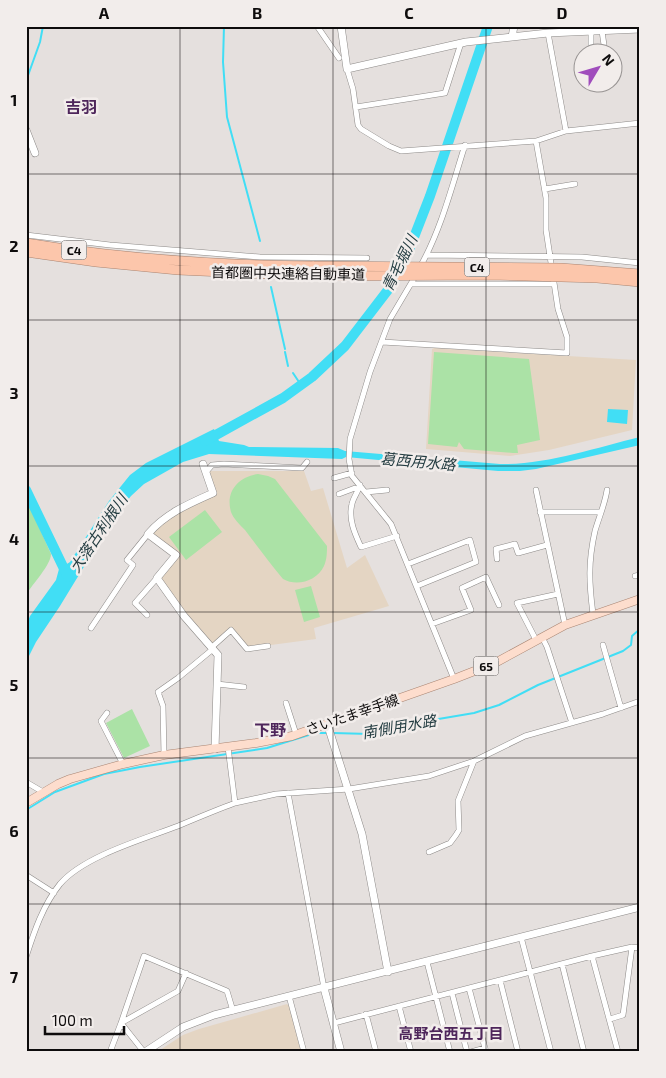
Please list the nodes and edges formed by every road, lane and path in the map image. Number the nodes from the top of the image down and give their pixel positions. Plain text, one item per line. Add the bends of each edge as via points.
1 (317, 26) edge
2 (341, 26) edge
3 (514, 26) edge
4 (636, 28) edge
5 (591, 31) junction
6 (602, 31) junction
7 (548, 33) junction
8 (512, 36) junction
9 (464, 42) junction
10 (591, 42) edge
11 (604, 42) edge
12 (339, 58) dead end
13 (347, 69) junction
14 (356, 107) junction
15 (640, 123) edge
16 (26, 130) edge
17 (566, 131) junction
18 (536, 141) junction
19 (464, 146) junction
20 (35, 153) dead end
21 (575, 184) dead end
22 (545, 189) junction
23 (26, 235) edge
24 (26, 243) edge
25 (26, 252) edge
26 (427, 255) junction
27 (550, 256) junction
28 (367, 258) dead end
29 (640, 263) edge
30 (640, 274) edge
31 (640, 282) edge
32 (411, 284) junction
33 (554, 284) junction
34 (382, 342) junction
35 (307, 462) dead end
36 (203, 464) dead end
37 (206, 472) junction
38 (352, 473) junction
39 (334, 478) dead end
40 (359, 488) junction
41 (387, 490) dead end
42 (536, 490) dead end
43 (607, 490) dead end
44 (366, 492) junction
45 (339, 494) dead end
46 (540, 512) junction
47 (601, 512) junction
48 (148, 534) junction
49 (396, 536) junction
50 (547, 545) junction
51 (498, 559) dead end
52 (408, 564) junction
53 (157, 578) junction
54 (417, 586) junction
55 (558, 594) junction
56 (640, 599) edge
57 (499, 604) dead end
58 (593, 614) junction
59 (147, 616) dead end
60 (432, 624) junction
61 (565, 625) junction
62 (92, 628) dead end
63 (539, 639) junction
64 (603, 645) dead end
65 (268, 646) dead end
66 (212, 648) junction
67 (454, 679) junction
68 (217, 684) junction
69 (244, 687) dead end
70 (640, 701) edge
71 (286, 703) dead end
72 (621, 708) junction
73 (107, 713) dead end
74 (572, 723) junction
75 (327, 724) junction
76 (296, 734) junction
77 (228, 747) junction
78 (215, 749) junction
79 (164, 755) junction
80 (474, 762) junction
81 (123, 764) junction
82 (26, 782) edge
83 (349, 789) junction
84 (43, 792) junction
85 (288, 793) junction
86 (26, 803) edge
87 (235, 803) junction
88 (429, 852) dead end
89 (26, 875) edge
90 (54, 894) junction
91 (640, 907) edge
92 (521, 937) junction
93 (632, 947) junction
94 (640, 948) edge
95 (592, 956) junction
96 (26, 957) edge
97 (427, 962) junction
98 (562, 964) junction
99 (388, 972) junction
100 (530, 972) junction
101 (186, 973) junction
102 (500, 980) junction
103 (324, 988) junction
104 (469, 988) junction
105 (452, 992) junction
106 (289, 996) junction
107 (436, 997) junction
108 (399, 1006) junction
109 (233, 1011) junction
110 (366, 1014) junction
111 (610, 1019) junction
112 (121, 1023) junction
113 (334, 1023) junction
114 (485, 1050) edge
115 (110, 1052) edge
116 (144, 1052) edge
117 (304, 1052) edge
118 (342, 1052) edge
119 (376, 1052) edge
120 (411, 1052) edge
121 (450, 1052) edge
122 (469, 1052) edge
123 (518, 1052) edge
124 (551, 1052) edge
125 (584, 1052) edge
126 (618, 1052) edge

1 - 12 street
2 - 13 street
3 - 8 street
4 - 6 street
5 - 6 street
5 - 7 street
5 - 10 street
6 - 11 street
7 - 8 street
7 - 17 street
8 - 9 street
9 - 13 street
9 - 14 street via 445,93
13 - 14 street
14 - 19 street via 360,129 400,151
15 - 17 street
16 - 20 street
17 - 18 street
18 - 19 street
18 - 22 street
19 - 26 street
21 - 22 street
22 - 27 street
23 - 28 street via 260,257
24 - 30 highway, 首都圏中央連絡自動車道 / C4, bridge via 122,256 229,263 561,268
25 - 31 highway, 首都圏中央連絡自動車道 / C4, bridge via 114,264 230,273 491,275
26 - 27 street
26 - 32 street
27 - 29 street
27 - 33 street
32 - 33 street
32 - 34 street via 390,319
33 - 34 street via 567,337 567,353
34 - 38 street via 352,431 349,447
35 - 37 street via 302,468 212,465
36 - 37 street
37 - 48 street via 213,493 170,514
38 - 39 street
38 - 40 street
40 - 44 street
40 - 45 street
40 - 49 street via 350,512 361,547
41 - 44 street
42 - 46 street
43 - 47 street
44 - 49 street via 391,524
46 - 47 street
46 - 50 street
47 - 58 street via 589,566
48 - 53 street via 176,555
48 - 62 street via 127,560 133,565
49 - 52 street
50 - 51 street via 518,553 515,544 496,548
50 - 55 street
52 - 54 street
52 - 54 street via 470,540 476,562
53 - 59 street via 135,603
53 - 66 street
54 - 60 street
55 - 61 street
55 - 63 street via 517,603
56 - 58 main road, さいたま幸手線 / 65
57 - 60 street via 486,577 462,588 471,610
58 - 61 main road, さいたま幸手線 / 65
60 - 67 street
61 - 63 main road, さいたま幸手線 / 65
63 - 67 main road, さいたま幸手線 / 65 via 495,663
63 - 74 street via 547,647
64 - 72 street
65 - 66 street via 247,649 231,630
66 - 68 street via 218,655
66 - 79 street via 158,692 163,706
67 - 75 main road, さいたま幸手線 / 65
68 - 69 street
68 - 78 street
70 - 72 street
71 - 76 street
72 - 74 street
73 - 81 street via 101,721
74 - 80 street via 525,736
75 - 76 main road, さいたま幸手線 / 65
75 - 83 street
76 - 77 main road, さいたま幸手線 / 65
77 - 78 main road, さいたま幸手線 / 65
77 - 87 street
78 - 79 main road, さいたま幸手線 / 65
79 - 81 main road, さいたま幸手線 / 65
80 - 83 street via 429,776
80 - 88 street via 458,801 459,830 450,843
81 - 84 main road, さいたま幸手線 / 65 via 70,779
82 - 84 street
83 - 85 street
83 - 99 street via 362,834
84 - 86 main road, さいたま幸手線 / 65
85 - 87 street
85 - 103 street
87 - 90 street via 93,860 68,877
89 - 90 street
90 - 96 street
91 - 92 street
92 - 97 street
92 - 100 street
93 - 94 street
93 - 95 street
93 - 111 street via 623,1015
95 - 98 street
95 - 111 street
97 - 99 street
97 - 107 street
98 - 100 street
98 - 125 street
99 - 103 street
100 - 102 street
100 - 124 street
101 - 109 street via 227,991
101 - 112 street via 178,991
101 - 112 street via 144,956
102 - 104 street
102 - 123 street
103 - 106 street
103 - 113 street
104 - 105 street
104 - 114 street
105 - 107 street
105 - 122 street
106 - 109 street
106 - 117 street
107 - 108 street
107 - 121 street
108 - 110 street
108 - 120 street
109 - 116 street via 183,1027
110 - 113 street
110 - 119 street
111 - 126 street
112 - 115 street
112 - 116 street
113 - 118 street
114 - 122 street

